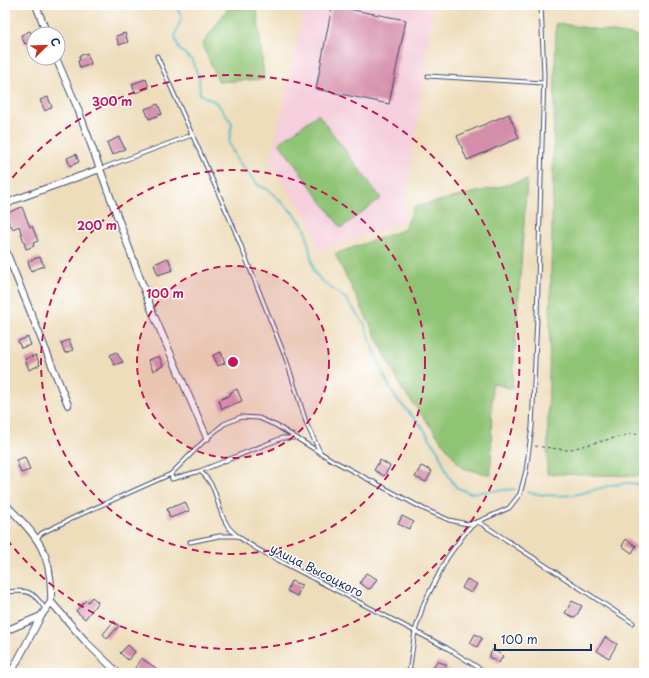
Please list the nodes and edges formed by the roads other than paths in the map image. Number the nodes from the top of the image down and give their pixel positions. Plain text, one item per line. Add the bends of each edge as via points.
1 (36, 5) edge
2 (453, 5) edge
3 (476, 5) edge
4 (541, 5) edge
5 (44, 26) edge
6 (157, 56) dead end
7 (59, 66) edge
8 (428, 76) dead end
9 (543, 83) junction
10 (192, 135) junction
11 (100, 169) junction
12 (5, 206) edge
13 (5, 249) edge
14 (68, 405) dead end
15 (207, 438) junction
16 (297, 439) junction
17 (321, 454) junction
18 (200, 471) junction
19 (171, 474) junction
20 (5, 504) edge
21 (477, 522) junction
22 (238, 536) junction
23 (37, 538) junction
24 (190, 542) dead end
25 (5, 592) edge
26 (51, 602) junction
27 (45, 610) junction
28 (40, 616) junction
29 (633, 623) dead end
30 (5, 631) edge
31 (415, 631) junction
32 (11, 673) edge
33 (118, 673) edge
34 (409, 673) edge
35 (487, 673) edge

1 - 5 street
2 - 3 lane via 465,8
4 - 9 lane
6 - 10 lane
7 - 11 street
8 - 9 lane
9 - 21 lane via 532,427 520,494 509,508
10 - 11 lane
10 - 17 lane via 233,226 286,359 307,425
11 - 12 street via 14,200
11 - 15 street via 152,311
13 - 14 street
15 - 16 lane via 224,424 241,416 259,418
15 - 19 lane
16 - 17 lane
16 - 18 lane via 282,438
17 - 21 lane via 424,509 466,524
18 - 19 lane via 172,479
18 - 22 lane, улица Высоцкого via 209,479 215,490 226,524
19 - 23 lane via 77,516
20 - 23 street
21 - 29 lane
21 - 31 lane via 468,529 447,558 424,603
22 - 24 lane via 219,536
22 - 31 lane, улица Высоцкого
23 - 26 street via 47,560 52,583
25 - 27 lane via 22,590 36,596
26 - 27 street
26 - 33 street
27 - 28 street
28 - 30 street
28 - 32 street
31 - 34 lane
31 - 35 lane, улица Высоцкого

